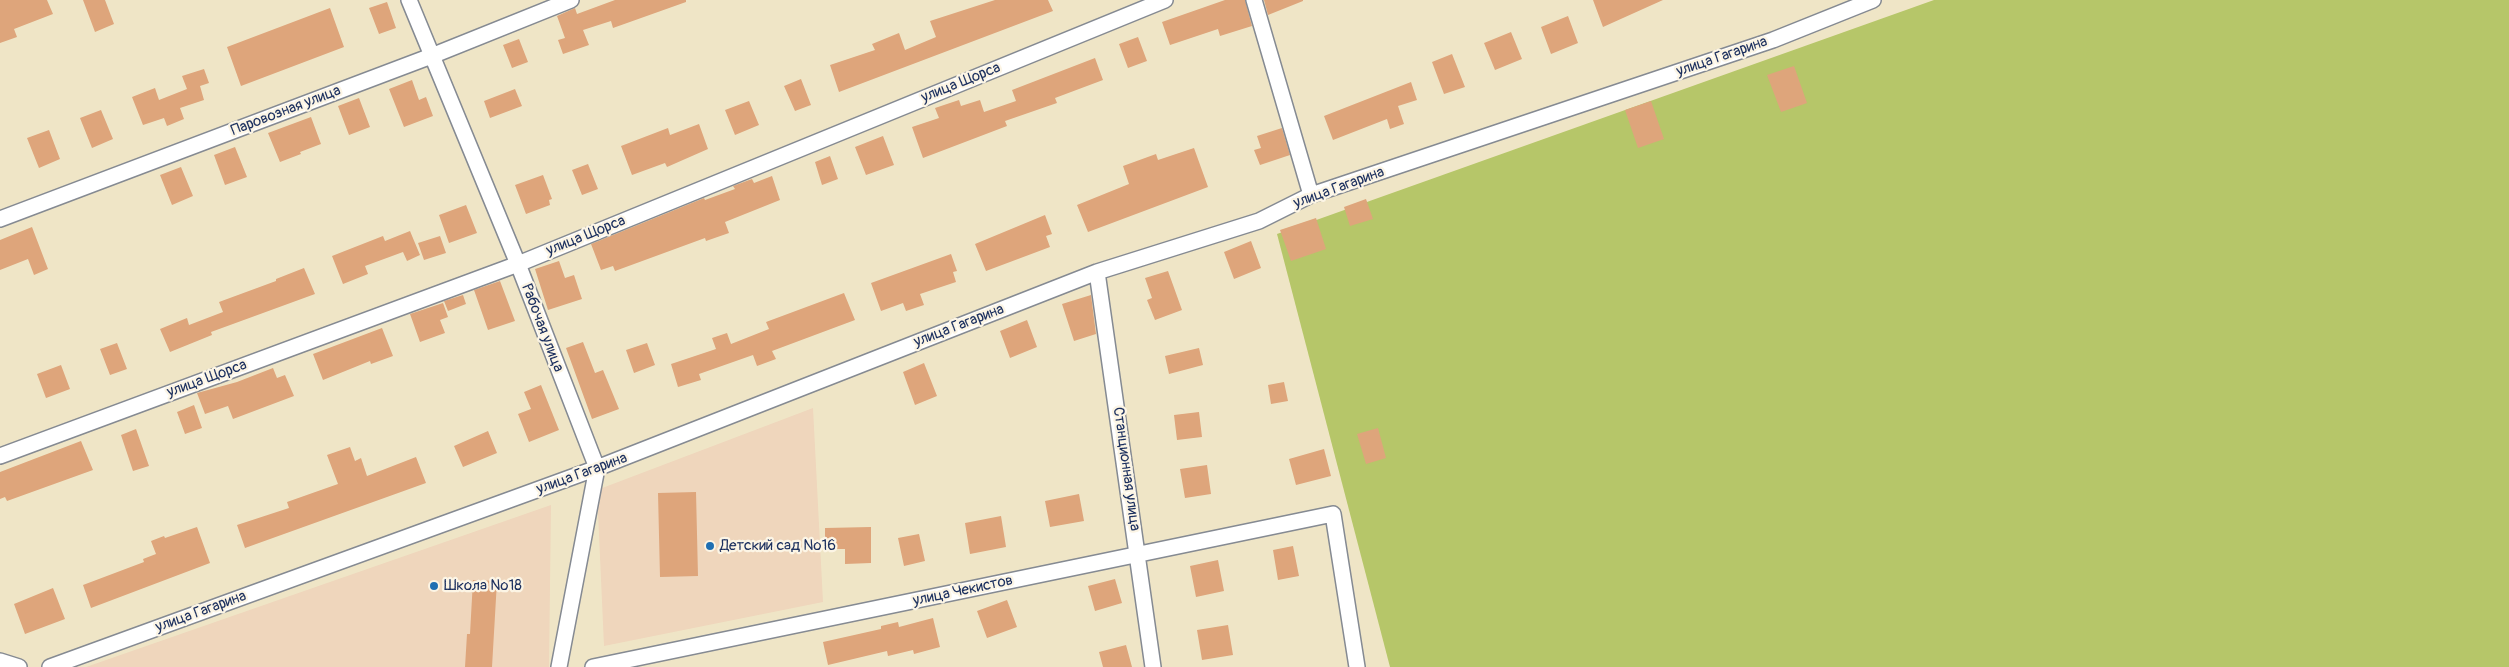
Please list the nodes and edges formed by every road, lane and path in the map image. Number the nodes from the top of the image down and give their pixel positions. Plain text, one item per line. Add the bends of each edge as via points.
1 (409, 0) edge
2 (571, 0) edge
3 (1165, 0) edge
4 (1254, 0) edge
5 (1873, 0) edge
6 (434, 55) junction
7 (1311, 195) junction
8 (0, 218) edge
9 (518, 264) junction
10 (1097, 272) junction
11 (0, 456) edge
12 (597, 468) junction
13 (1139, 555) junction
14 (0, 661) edge
15 (19, 667) edge
16 (50, 667) edge
17 (559, 667) edge
18 (593, 667) edge
19 (1153, 667) edge
20 (1357, 667) edge

1 - 6 street, Рабочая улица
2 - 6 street, Паровозная улица
3 - 9 street, улица Щорса
4 - 7 street
5 - 7 street, улица Гагарина via 1773,40
6 - 8 street, Паровозная улица
6 - 9 street, Рабочая улица
7 - 10 street, улица Гагарина via 1259,221
9 - 11 street, улица Щорса
9 - 12 street, Рабочая улица
10 - 12 street, улица Гагарина
10 - 13 street, Станционная улица
12 - 16 street, улица Гагарина
12 - 17 street
13 - 18 street, улица Чекистов
13 - 19 street, Станционная улица
13 - 20 street, улица Чекистов via 1333,514
14 - 15 street

